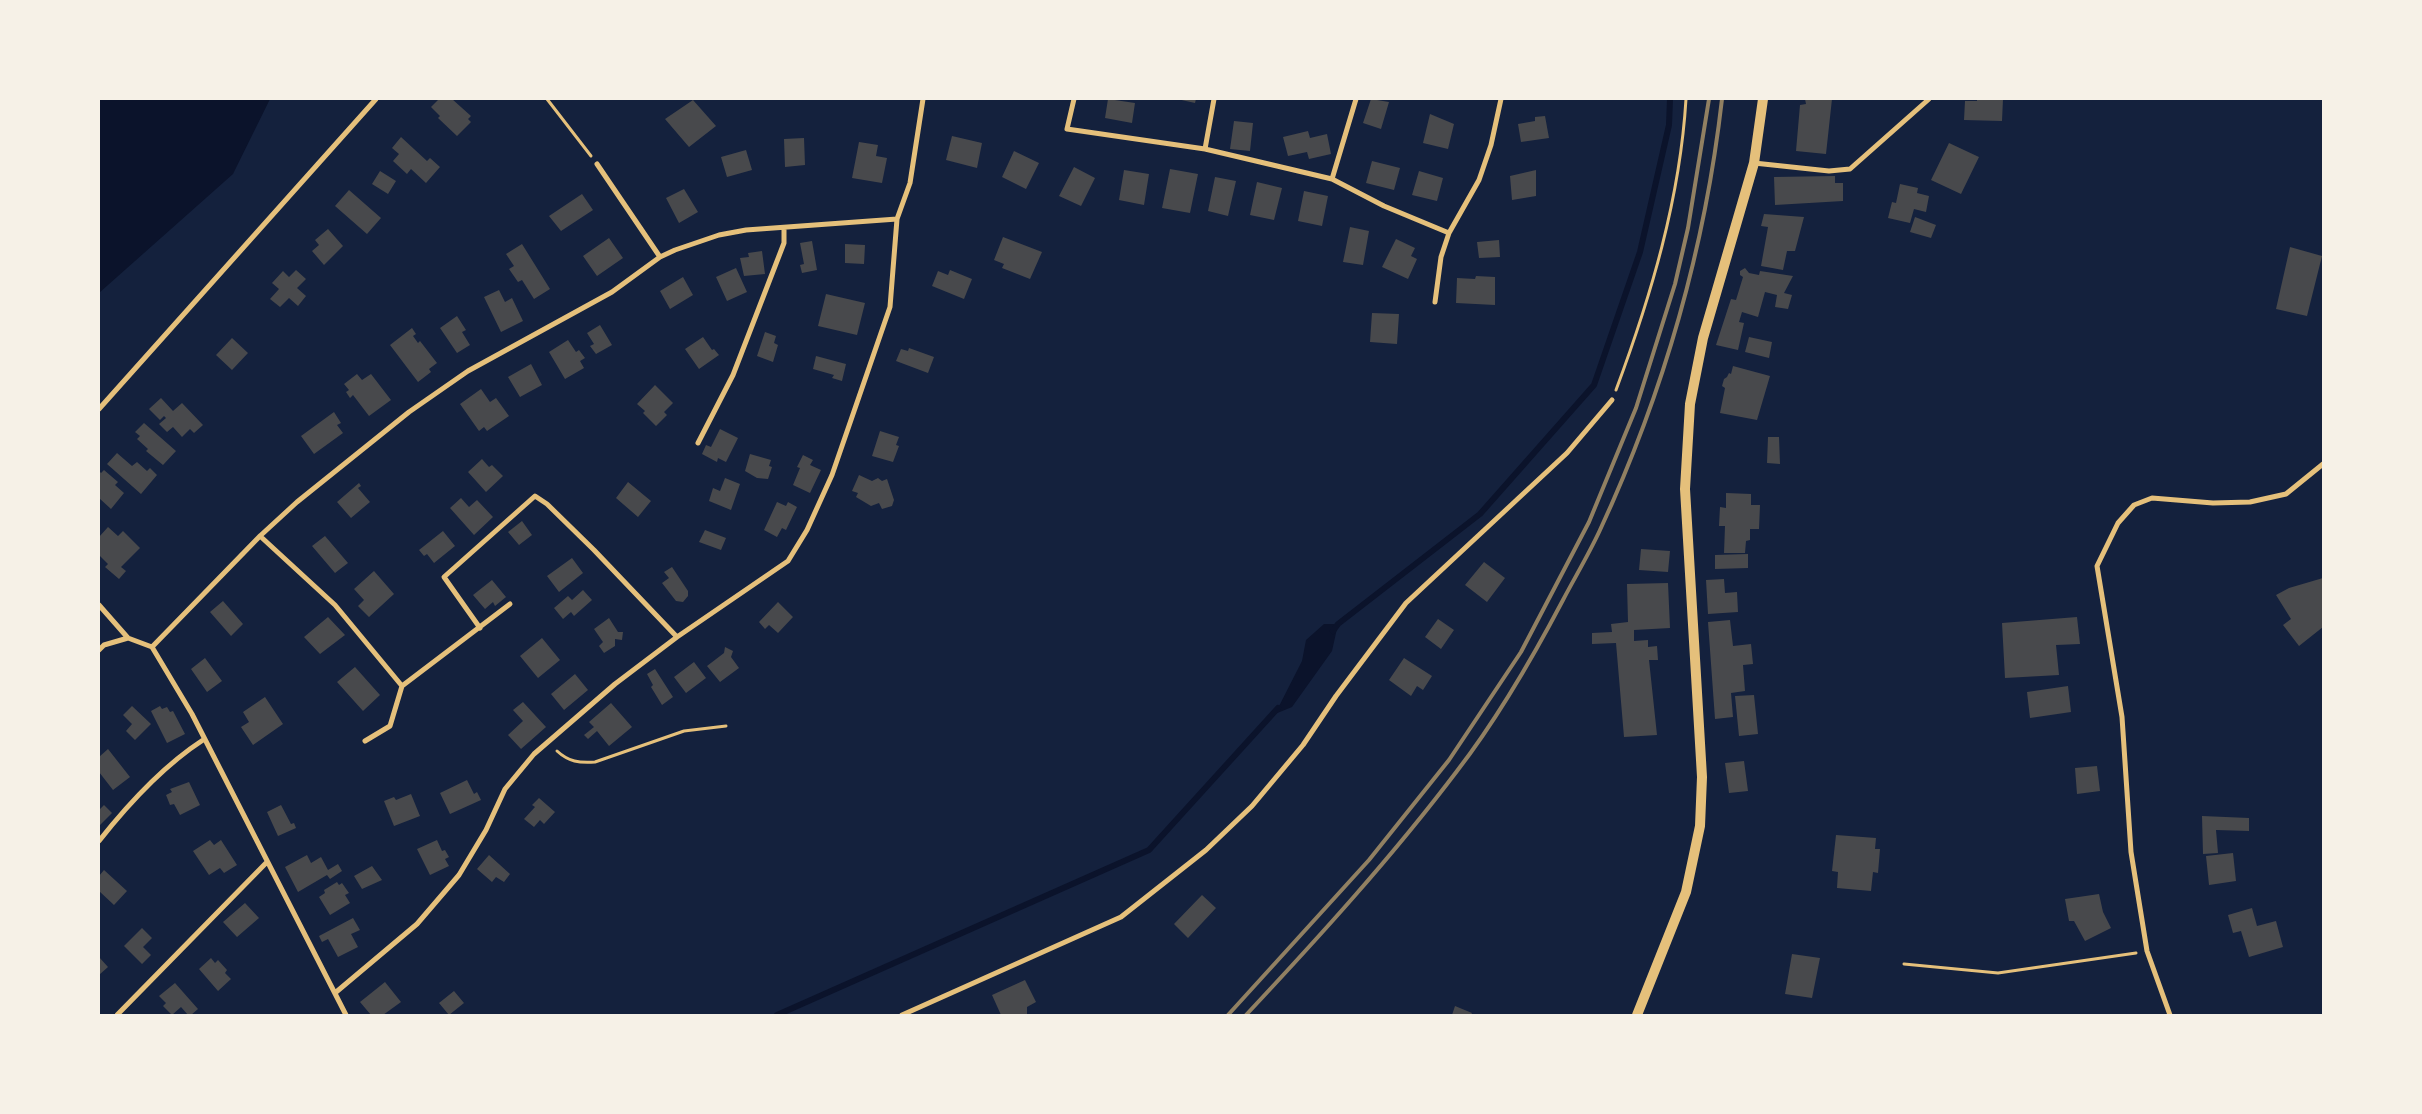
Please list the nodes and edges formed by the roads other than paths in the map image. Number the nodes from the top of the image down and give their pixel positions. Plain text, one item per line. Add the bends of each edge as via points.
1 (376, 99) edge
2 (923, 99) edge
3 (1074, 99) edge
4 (1214, 99) edge
5 (1356, 99) edge
6 (1501, 99) edge
7 (1763, 99) edge
8 (1929, 99) edge
9 (1205, 149) junction
10 (1754, 163) junction
11 (597, 164) road end
12 (1332, 179) junction
13 (897, 219) junction
14 (784, 228) junction
15 (1448, 233) junction
16 (660, 258) junction
17 (1435, 302) dead end
18 (1612, 400) road end
19 (99, 408) edge
20 (698, 444) dead end
21 (2323, 464) edge
22 (260, 536) junction
23 (510, 604) dead end
24 (99, 605) edge
25 (480, 628) junction
26 (677, 637) junction
27 (128, 638) junction
28 (152, 647) junction
29 (99, 650) edge
30 (402, 686) junction
31 (203, 740) junction
32 (365, 741) dead end
33 (99, 840) edge
34 (266, 863) junction
35 (335, 992) junction
36 (117, 1015) edge
37 (346, 1015) edge
38 (902, 1015) edge
39 (1637, 1015) edge
40 (2170, 1015) edge

1 - 19 street
2 - 13 street via 910,183
3 - 9 street via 1067,129
4 - 9 street
5 - 12 street
6 - 15 street via 1479,180
7 - 10 main road
8 - 10 street via 1850,169 1830,171
9 - 12 street
10 - 39 main road via 1703,338 1690,404 1685,489 1702,777 1700,826 1686,892
11 - 16 street
12 - 15 street via 1384,206
13 - 14 street
13 - 26 street via 890,307 832,475 807,530 788,561
14 - 16 street via 720,235
14 - 20 street via 784,242 733,375
15 - 17 street
16 - 22 street via 612,292 468,371 409,412
18 - 38 street via 1567,453 1406,603 1303,745 1252,806 1206,850 1121,917
21 - 40 street via 2286,494 2250,502 2152,498 2134,505 2118,523 2097,566 2122,717 2131,852 2147,951
22 - 28 street
22 - 30 street via 334,604
23 - 25 street
24 - 27 street
25 - 26 street via 444,577 535,496 554,510
25 - 30 street
26 - 35 street via 615,684 514,778 459,874 417,924
27 - 28 street
27 - 29 street via 104,645
28 - 31 street via 192,714
30 - 32 street via 390,726
31 - 33 street via 148,786
31 - 34 street
34 - 35 street
34 - 36 street
35 - 37 street

